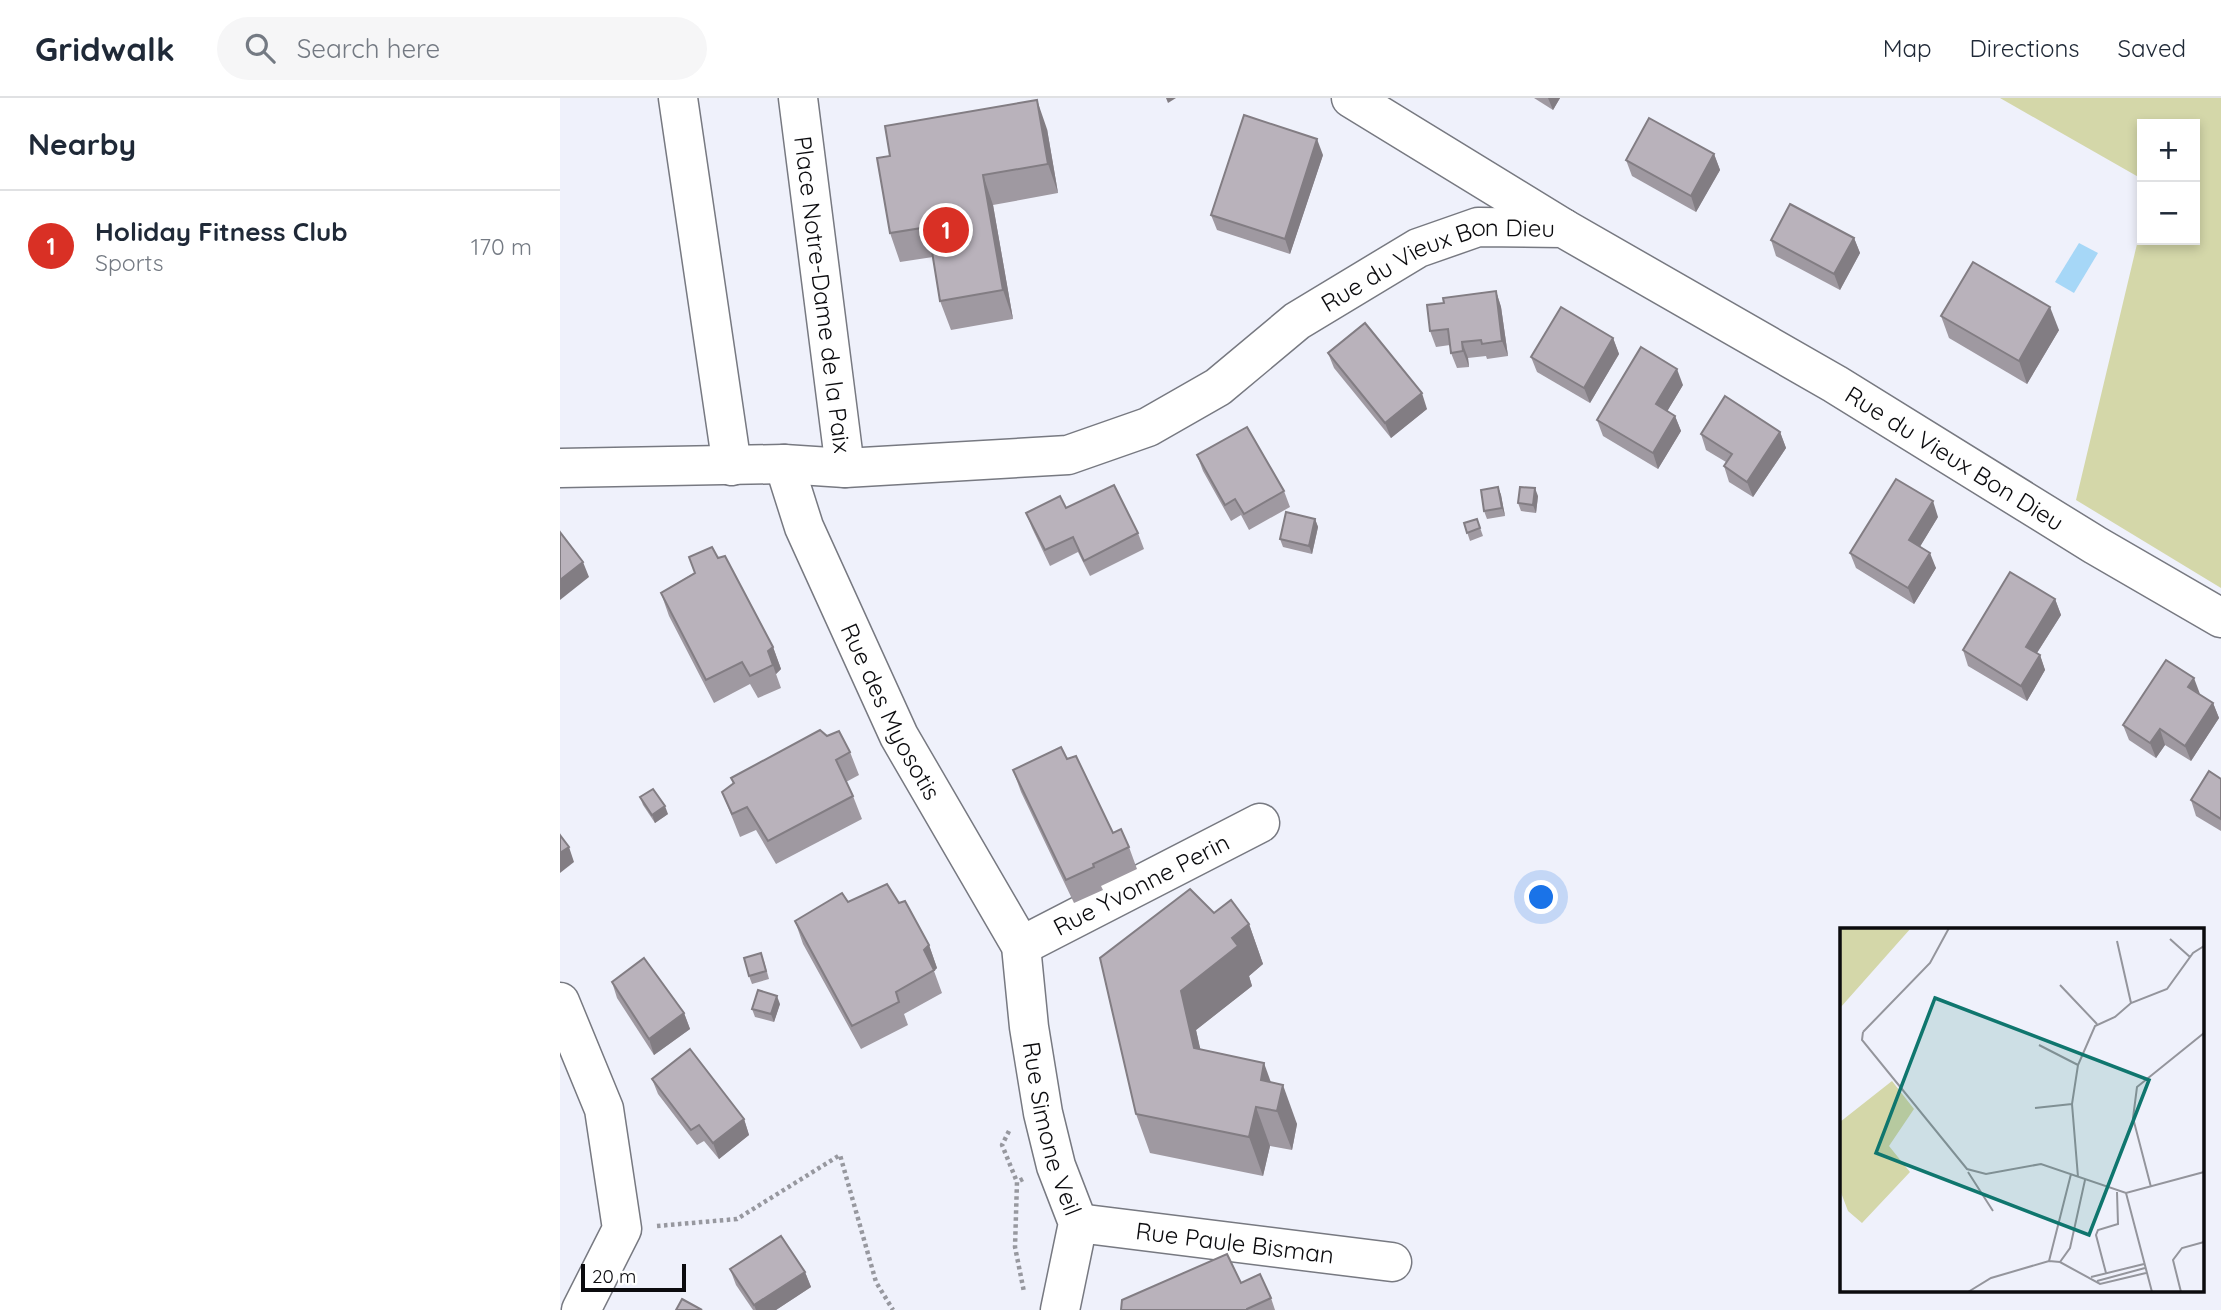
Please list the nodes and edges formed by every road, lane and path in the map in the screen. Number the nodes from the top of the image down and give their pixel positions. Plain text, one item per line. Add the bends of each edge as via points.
1 (678, 98) edge
2 (798, 98) edge
3 (1351, 98) edge
4 (1563, 228) junction
5 (784, 464) junction
6 (732, 466) junction
7 (560, 468) edge
8 (845, 468) junction
9 (2221, 618) edge
10 (1260, 823) dead end
11 (1021, 946) junction
12 (560, 1002) edge
13 (1056, 1166) junction
14 (1077, 1223) junction
15 (622, 1229) junction
16 (1392, 1262) dead end
17 (1025, 1297) dead end
18 (581, 1310) edge
19 (893, 1310) edge
20 (1060, 1310) edge

1 - 6 street
2 - 8 street, Place Notre-Dame de la Paix
3 - 4 street
4 - 8 street, Rue du Vieux Bon Dieu via 1478,227 1418,248 1297,321 1218,387 1148,427 1068,455
4 - 9 street, Rue du Vieux Bon Dieu via 1835,384
5 - 6 street, Place Notre-Dame de la Paix
5 - 8 street, Place Notre-Dame de la Paix
5 - 11 street, Rue des Myosotis via 804,527 899,736
6 - 7 street
10 - 11 street, Rue Yvonne Perin
11 - 13 street, Rue Simone Veil via 1029,1027
12 - 15 street via 604,1109
13 - 14 street, Rue Simone Veil
13 - 17 path via 1017,1182 1015,1247
14 - 16 street, Rue Paule Bisman
14 - 20 street, Rue Simone Veil
15 - 18 street
15 - 19 path via 737,1219 840,1155 876,1282

